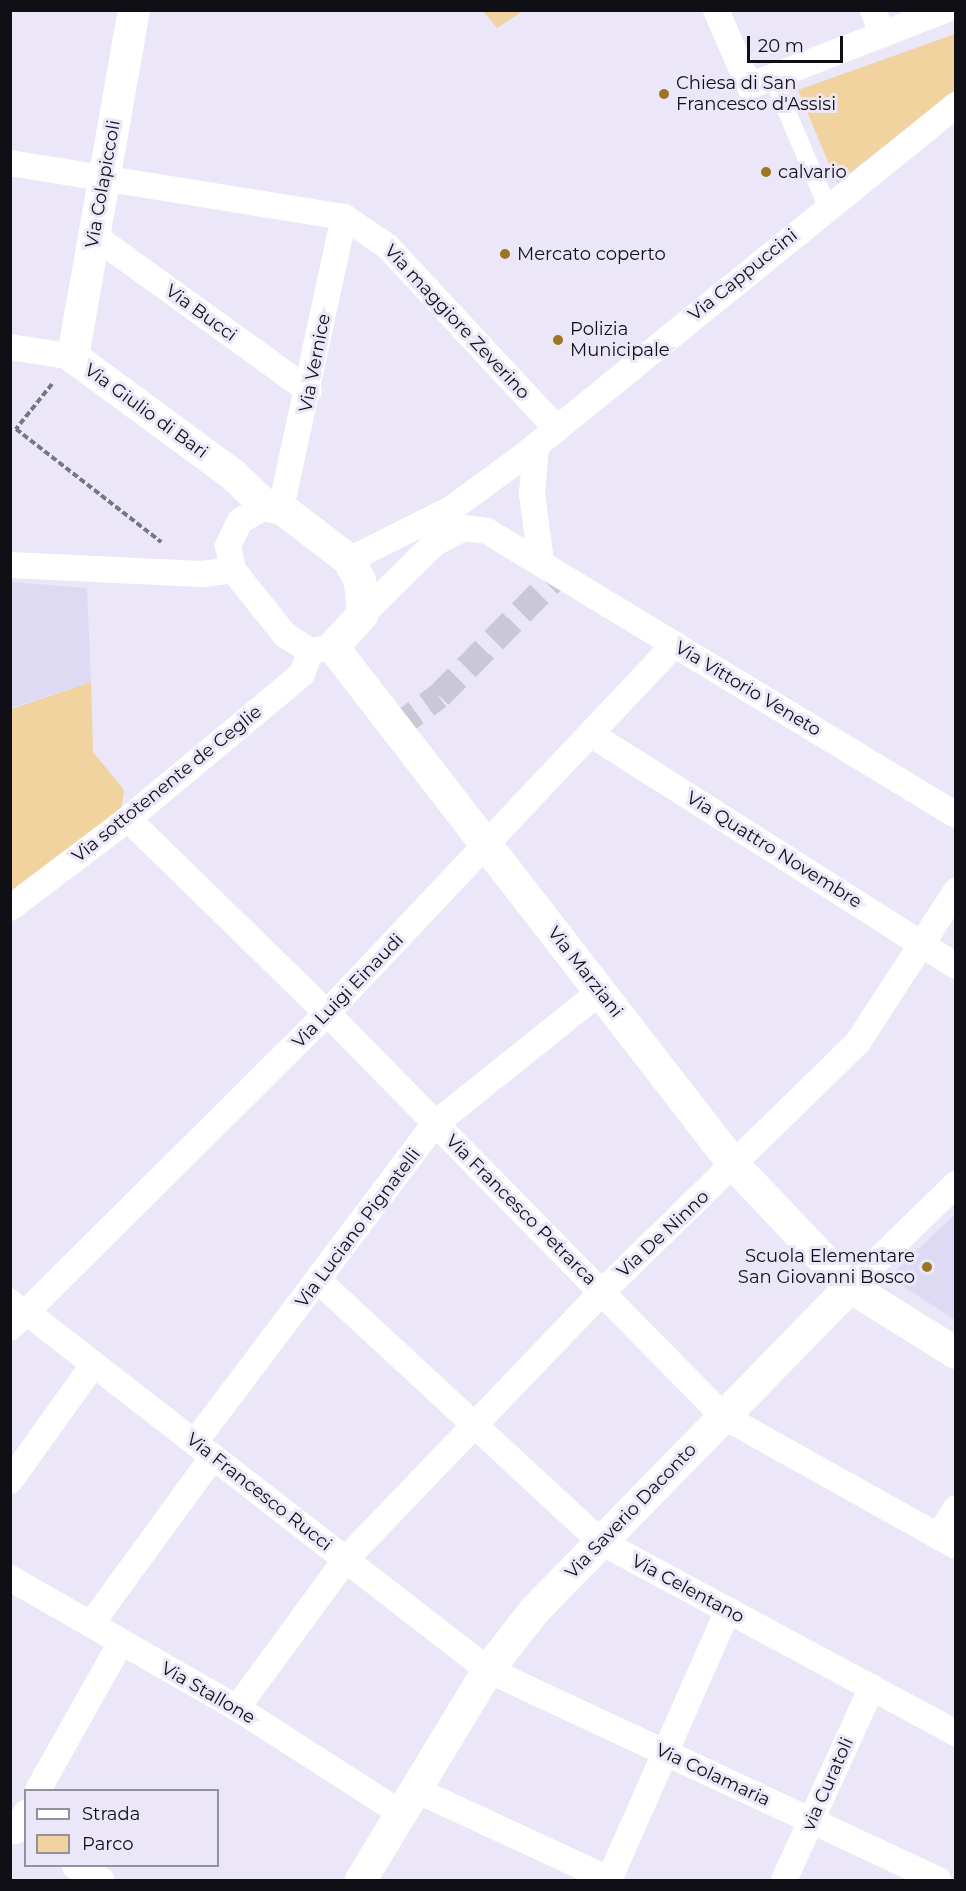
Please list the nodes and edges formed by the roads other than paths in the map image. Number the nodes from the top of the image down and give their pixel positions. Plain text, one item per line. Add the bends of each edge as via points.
1 (134, 10) edge
2 (716, 10) edge
3 (945, 10) edge
4 (878, 22) edge
5 (772, 77) junction
6 (956, 105) edge
7 (10, 163) edge
8 (104, 179) junction
9 (827, 206) junction
10 (344, 217) junction
11 (93, 235) junction
12 (10, 347) edge
13 (73, 357) junction
14 (309, 391) junction
15 (556, 428) junction
16 (536, 446) junction
17 (273, 507) junction
18 (349, 560) junction
19 (541, 561) junction
20 (10, 565) edge
21 (232, 570) junction
22 (363, 614) junction
23 (675, 644) junction
24 (322, 649) junction
25 (592, 735) junction
26 (956, 815) edge
27 (128, 819) junction
28 (488, 848) junction
29 (956, 891) edge
30 (10, 909) edge
31 (922, 944) junction
32 (956, 966) edge
33 (600, 992) junction
34 (327, 1013) junction
35 (435, 1124) junction
36 (735, 1166) junction
37 (956, 1184) edge
38 (318, 1281) junction
39 (850, 1287) junction
40 (602, 1292) junction
41 (17, 1313) edge
42 (956, 1353) edge
43 (93, 1365) junction
44 (723, 1416) junction
45 (474, 1426) junction
46 (204, 1450) junction
47 (10, 1481) edge
48 (956, 1508) edge
49 (947, 1541) edge
50 (601, 1542) junction
51 (346, 1559) junction
52 (10, 1578) edge
53 (728, 1610) junction
54 (91, 1624) junction
55 (121, 1642) junction
56 (488, 1670) junction
57 (872, 1687) junction
58 (237, 1708) junction
59 (956, 1733) edge
60 (665, 1753) junction
61 (39, 1789) edge
62 (409, 1802) junction
63 (811, 1821) junction
64 (77, 1867) edge
65 (610, 1880) edge
66 (101, 1881) edge
67 (361, 1881) edge
68 (784, 1881) edge
69 (938, 1881) edge

1 - 8 street, Via Colapiccoli
2 - 5 street via 749,86
3 - 4 street
4 - 5 street
5 - 9 street
6 - 9 street, Via Cappuccini
7 - 8 street, Via maggiore Zeverino
8 - 10 street, Via maggiore Zeverino
8 - 11 street, Via Colapiccoli
9 - 15 street, Via Cappuccini
10 - 14 street, Via Vernice
10 - 15 street, Via maggiore Zeverino via 387,246
11 - 13 street, Via Colapiccoli
11 - 14 street, Via Bucci
12 - 13 street, Via Giulio di Bari
13 - 17 street, Via Giulio di Bari
14 - 17 street, Via Vernice
15 - 16 street, Via Cappuccini
16 - 18 street, Via Cappuccini via 451,509
16 - 19 street via 532,494
17 - 18 street
17 - 21 street via 240,521 228,546
18 - 22 street via 360,581
19 - 22 street, Via Vittorio Veneto via 487,531 455,530
19 - 23 street, Via Vittorio Veneto
20 - 21 street via 202,574
21 - 24 street via 285,635
22 - 24 street
23 - 25 street, Via Luigi Einaudi
23 - 26 street, Via Vittorio Veneto
24 - 27 street, Via sottotenente de Ceglie via 302,674
24 - 28 street, Via Marziani
25 - 28 street, Via Luigi Einaudi
25 - 31 street, Via Quattro Novembre
27 - 30 street, Via sottotenente de Ceglie
27 - 34 street, Via Francesco Petrarca
28 - 33 street, Via Marziani
28 - 34 street, Via Luigi Einaudi
29 - 31 street, Via De Ninno
31 - 32 street, Via Quattro Novembre
31 - 36 street, Via De Ninno via 858,1042
33 - 35 street, Via Luciano Pignatelli
33 - 36 street, Via Marziani
34 - 35 street, Via Francesco Petrarca
34 - 41 street, Via Luigi Einaudi
35 - 38 street, Via Luciano Pignatelli
35 - 40 street, Via Francesco Petrarca
36 - 39 street, Via Marziani
36 - 40 street, Via De Ninno
37 - 39 street, Via Saverio Daconto
38 - 45 street, Via Celentano
38 - 46 street, Via Luciano Pignatelli
39 - 42 street, Via Marziani
39 - 44 street, Via Saverio Daconto
40 - 44 street, Via Francesco Petrarca
40 - 45 street, Via De Ninno
41 - 43 street, Via Francesco Rucci
43 - 46 street, Via Francesco Rucci
43 - 47 street
44 - 49 street, Via Francesco Petrarca
44 - 50 street, Via Saverio Daconto
45 - 50 street, Via Celentano
45 - 51 street, Via De Ninno
46 - 51 street, Via Francesco Rucci
46 - 54 street, Via Luciano Pignatelli
48 - 49 street
50 - 53 street, Via Celentano
50 - 56 street, Via Saverio Daconto via 535,1610
51 - 56 street, Via Francesco Rucci
51 - 58 street, Via De Ninno
52 - 54 street, Via Stallone
53 - 57 street, Via Celentano
53 - 60 street
54 - 55 street, Via Stallone
55 - 58 street, Via Stallone
55 - 61 street
56 - 60 street, Via Colamaria
56 - 62 street, Via Saverio Daconto
57 - 59 street, Via Celentano
57 - 63 street, via Curatoli
58 - 62 street, Via Stallone
60 - 63 street, Via Colamaria
60 - 65 street
62 - 65 street, Via Stallone
62 - 67 street, Via Saverio Daconto
63 - 68 street, via Curatoli
63 - 69 street, Via Colamaria
64 - 66 street

